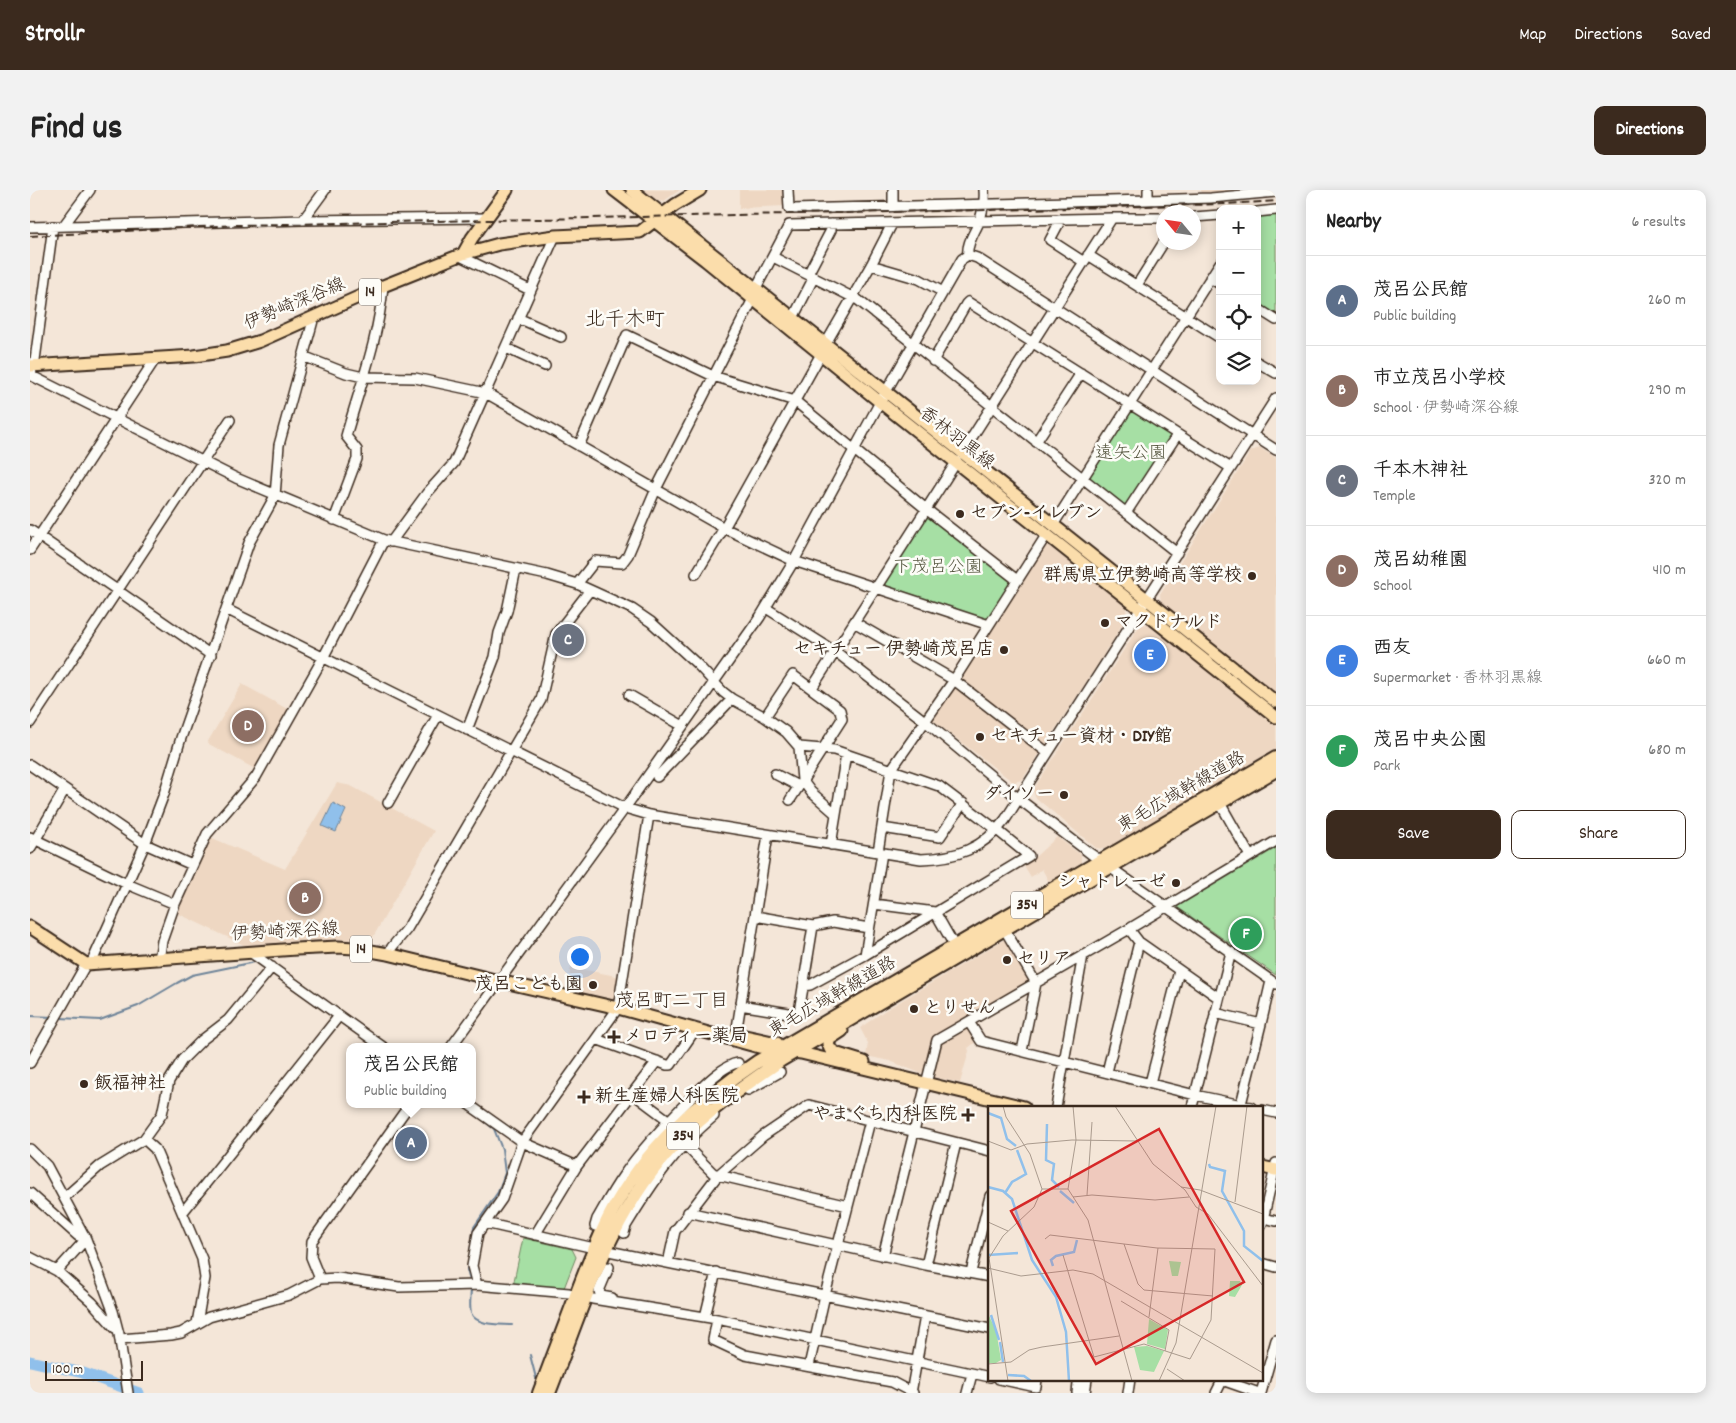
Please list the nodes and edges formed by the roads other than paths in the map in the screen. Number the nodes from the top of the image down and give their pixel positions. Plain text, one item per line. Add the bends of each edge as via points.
1 (90, 190) edge
2 (325, 190) edge
3 (507, 190) edge
4 (614, 190) edge
5 (632, 190) edge
6 (700, 190) edge
7 (788, 190) edge
8 (893, 190) edge
9 (984, 190) edge
10 (1148, 190) edge
11 (1276, 192) edge
12 (1148, 200) junction
13 (985, 204) junction
14 (893, 206) junction
15 (1276, 210) edge
16 (1261, 212) edge
17 (1216, 215) edge
18 (1201, 216) edge
19 (486, 218) junction
20 (659, 218) junction
21 (1112, 218) junction
22 (1156, 218) edge
23 (1058, 219) junction
24 (303, 220) junction
25 (979, 222) junction
26 (831, 224) junction
27 (892, 224) junction
28 (64, 225) junction
29 (30, 226) edge
30 (53, 226) junction
31 (555, 236) junction
32 (1159, 250) edge
33 (461, 255) junction
34 (968, 255) junction
35 (772, 257) junction
36 (1086, 259) junction
37 (871, 265) junction
38 (1216, 269) edge
39 (811, 276) junction
40 (1210, 278) junction
41 (1216, 282) edge
42 (1137, 285) junction
43 (383, 286) junction
44 (530, 290) junction
45 (943, 292) junction
46 (755, 294) junction
47 (853, 297) junction
48 (1055, 309) junction
49 (1261, 311) edge
50 (1185, 316) junction
51 (314, 317) junction
52 (518, 318) junction
53 (793, 318) junction
54 (1276, 320) edge
55 (1216, 335) edge
56 (561, 337) dead end
57 (1032, 343) junction
58 (914, 345) junction
59 (506, 348) junction
60 (823, 349) junction
61 (303, 356) junction
62 (156, 358) junction
63 (933, 360) junction
64 (1261, 364) edge
65 (545, 366) dead end
66 (30, 367) edge
67 (1151, 370) junction
68 (1276, 373) edge
69 (1081, 374) junction
70 (713, 376) junction
71 (363, 377) junction
72 (486, 393) junction
73 (883, 397) junction
74 (1276, 398) edge
75 (795, 401) junction
76 (1130, 404) junction
77 (991, 407) junction
78 (116, 418) junction
79 (230, 420) dead end
80 (1177, 434) junction
81 (1252, 435) junction
82 (1036, 442) junction
83 (579, 446) junction
84 (1276, 450) edge
85 (854, 451) junction
86 (959, 457) junction
87 (202, 461) junction
88 (1231, 468) junction
89 (1082, 478) junction
90 (656, 489) junction
91 (275, 496) junction
92 (926, 509) junction
93 (1126, 513) junction
94 (334, 520) junction
95 (724, 528) junction
96 (1050, 529) junction
97 (30, 530) edge
98 (39, 536) junction
99 (387, 541) junction
100 (30, 550) edge
101 (1177, 553) junction
102 (794, 561) junction
103 (516, 569) junction
104 (696, 574) dead end
105 (1017, 580) junction
106 (577, 584) junction
107 (875, 589) junction
108 (117, 590) junction
109 (590, 590) junction
110 (1144, 604) junction
111 (766, 608) junction
112 (226, 609) junction
113 (854, 622) junction
114 (989, 625) junction
115 (836, 652) junction
116 (211, 656) junction
117 (323, 658) junction
118 (954, 680) junction
119 (714, 683) junction
120 (812, 688) junction
121 (629, 695) dead end
122 (732, 699) junction
123 (1276, 702) edge
124 (438, 715) junction
125 (765, 716) junction
126 (1276, 717) edge
127 (926, 722) junction
128 (30, 723) edge
129 (683, 726) junction
130 (467, 730) junction
131 (800, 748) junction
132 (822, 749) junction
133 (512, 752) junction
134 (1048, 753) junction
135 (846, 754) junction
136 (1276, 758) edge
137 (30, 765) edge
138 (892, 770) junction
139 (1276, 770) edge
140 (775, 774) dead end
141 (656, 777) dead end
142 (800, 783) junction
143 (66, 789) junction
144 (1019, 799) junction
145 (790, 800) dead end
146 (388, 803) dead end
147 (963, 803) junction
148 (1220, 803) junction
149 (625, 808) junction
150 (836, 814) junction
151 (649, 815) junction
152 (882, 828) junction
153 (997, 830) junction
154 (768, 835) junction
155 (33, 839) edge
156 (1276, 840) edge
157 (145, 844) junction
158 (831, 845) junction
159 (30, 849) edge
160 (880, 852) junction
161 (1250, 856) junction
162 (1106, 864) junction
163 (192, 866) junction
164 (127, 884) junction
165 (175, 904) junction
166 (874, 904) junction
167 (1165, 906) junction
168 (935, 912) junction
169 (755, 916) junction
170 (812, 926) junction
171 (30, 927) edge
172 (869, 928) junction
173 (1128, 929) junction
174 (1005, 930) junction
175 (1139, 942) junction
176 (956, 947) junction
177 (250, 952) junction
178 (1232, 952) junction
179 (388, 954) junction
180 (865, 955) junction
181 (1083, 955) junction
182 (159, 960) junction
183 (89, 964) junction
184 (272, 967) junction
185 (1179, 971) junction
186 (499, 982) junction
187 (1036, 983) junction
188 (1274, 983) edge
189 (803, 986) junction
190 (1219, 998) junction
191 (740, 1005) junction
192 (618, 1008) junction
193 (871, 1008) junction
194 (1215, 1013) junction
195 (339, 1016) junction
196 (969, 1022) junction
197 (1261, 1024) junction
198 (694, 1028) junction
199 (736, 1034) junction
200 (596, 1039) junction
201 (377, 1043) edge
202 (454, 1043) edge
203 (790, 1049) junction
204 (1022, 1051) junction
205 (31, 1060) edge
206 (657, 1061) junction
207 (1065, 1061) junction
208 (864, 1062) junction
209 (738, 1063) dead end
210 (780, 1072) dead end
211 (1107, 1072) junction
212 (922, 1081) junction
213 (756, 1082) junction
214 (1150, 1083) junction
215 (632, 1093) junction
216 (1195, 1095) junction
217 (702, 1102) junction
218 (1241, 1104) junction
219 (684, 1105) junction
220 (1020, 1106) edge
221 (1056, 1106) edge
222 (1192, 1106) edge
223 (1248, 1106) edge
224 (407, 1108) edge
225 (474, 1108) edge
226 (668, 1120) junction
227 (870, 1121) junction
228 (914, 1132) junction
229 (144, 1139) junction
230 (522, 1142) junction
231 (956, 1143) junction
232 (684, 1144) junction
233 (30, 1150) edge
234 (988, 1150) edge
235 (577, 1166) junction
236 (1275, 1168) edge
237 (656, 1171) junction
238 (718, 1175) junction
239 (30, 1193) edge
240 (65, 1197) junction
241 (610, 1197) junction
242 (988, 1204) edge
243 (848, 1206) junction
244 (183, 1212) junction
245 (688, 1212) junction
246 (610, 1214) junction
247 (1264, 1217) edge
248 (485, 1223) junction
249 (595, 1226) dead end
250 (624, 1233) dead end
251 (536, 1235) junction
252 (85, 1238) junction
253 (838, 1246) junction
254 (600, 1249) junction
255 (883, 1256) junction
256 (30, 1257) edge
257 (668, 1263) junction
258 (926, 1265) junction
259 (609, 1267) dead end
260 (57, 1271) junction
261 (716, 1272) junction
262 (972, 1272) junction
263 (988, 1276) edge
264 (320, 1279) junction
265 (473, 1285) junction
266 (569, 1293) dead end
267 (825, 1295) junction
268 (593, 1299) dead end
269 (656, 1310) junction
270 (924, 1316) junction
271 (704, 1317) junction
272 (717, 1319) junction
273 (197, 1323) junction
274 (988, 1329) edge
275 (568, 1331) junction
276 (815, 1339) junction
277 (120, 1340) junction
278 (1276, 1340) edge
279 (916, 1362) junction
280 (809, 1366) junction
281 (972, 1374) junction
282 (988, 1377) edge
283 (1004, 1380) edge
284 (1082, 1380) edge
285 (1087, 1380) edge
286 (1130, 1380) edge
287 (1222, 1380) edge
288 (1264, 1380) edge
289 (1264, 1380) edge
290 (1036, 1386) edge
291 (128, 1393) edge
292 (539, 1393) edge
293 (550, 1393) edge
294 (912, 1393) edge
295 (967, 1393) edge
296 (1077, 1393) edge
297 (1085, 1393) edge
298 (1128, 1393) edge
299 (1216, 1393) edge
300 (1260, 1393) edge

1 - 28 street
2 - 24 street
3 - 19 main road
4 - 20 main road, 香林羽黒線
5 - 20 main road, 香林羽黒線
6 - 20 main road, 伊勢崎深谷線 / 14
7 - 14 street via 788,206 792,209
8 - 14 street
9 - 13 street
10 - 12 street
11 - 12 street
12 - 13 street
13 - 14 street
13 - 25 street
15 - 16 street
17 - 18 street
19 - 24 street
19 - 33 main road
20 - 31 main road, 伊勢崎深谷線 / 14 via 640,232
20 - 46 main road, 香林羽黒線
21 - 22 street
21 - 23 street
21 - 36 street
23 - 25 street
23 - 36 street via 1050,240
24 - 28 street
25 - 27 street
25 - 34 street via 967,247
26 - 27 street
26 - 35 street via 789,226
26 - 39 street
27 - 37 street
28 - 30 street
29 - 30 street
30 - 66 street via 35,360
31 - 33 main road, 伊勢崎深谷線 / 14 via 499,244
31 - 44 street
32 - 42 street
33 - 43 main road, 伊勢崎深谷線 / 14
33 - 44 street
34 - 45 street via 962,259
34 - 48 street
35 - 39 street
35 - 46 street
36 - 42 street
36 - 48 street
37 - 45 street via 919,279
37 - 47 street
38 - 40 street
39 - 47 street
39 - 53 street
40 - 41 street
40 - 50 street
42 - 50 street
43 - 51 main road, 伊勢崎深谷線 / 14
43 - 71 street via 377,328
44 - 52 street
45 - 58 street
46 - 53 main road, 香林羽黒線
46 - 60 main road, 香林羽黒線
46 - 70 street
47 - 58 street
47 - 60 street
48 - 57 street
48 - 67 street
49 - 54 street
50 - 55 street
50 - 67 street
51 - 61 street
51 - 62 main road, 伊勢崎深谷線 / 14 via 260,341 226,351
52 - 56 street
52 - 59 street
53 - 60 main road, 香林羽黒線
57 - 63 street via 968,302
57 - 69 street
57 - 77 street
58 - 63 street
58 - 73 street
59 - 65 street
59 - 72 street
60 - 73 main road, 香林羽黒線
60 - 75 street
61 - 71 street
61 - 91 street via 279,445
62 - 66 main road, 伊勢崎深谷線 / 14
62 - 78 street
63 - 77 street
64 - 68 street
66 - 78 street via 32,376
67 - 76 street
67 - 81 street
69 - 76 street
69 - 82 street
70 - 75 street
70 - 83 street via 627,335
70 - 90 street
71 - 72 street via 416,378
71 - 94 street via 346,436 357,450 357,459
72 - 83 street
72 - 99 street via 454,463
73 - 85 street
73 - 86 main road, 香林羽黒線
74 - 81 street
75 - 85 street
75 - 95 street
76 - 80 street
76 - 89 street
77 - 82 street
77 - 86 street
78 - 87 street
78 - 98 street
79 - 87 street
80 - 88 street
80 - 93 street
81 - 84 street
81 - 88 street
82 - 89 street
83 - 90 street
85 - 92 street
85 - 102 street
86 - 92 street
86 - 96 main road, 香林羽黒線
87 - 91 street
87 - 108 street
88 - 101 street
89 - 93 street
89 - 96 street
90 - 95 street
90 - 106 street via 622,563 595,561
91 - 94 street
91 - 112 street via 248,543
92 - 105 street
92 - 107 street
93 - 101 street
94 - 99 street
95 - 102 street
95 - 104 street
96 - 105 street
96 - 110 main road, 香林羽黒線
97 - 98 street
98 - 100 street
98 - 108 street
99 - 103 street
99 - 117 street
101 - 110 street
102 - 107 street
102 - 111 street
103 - 106 street
103 - 130 street via 495,657
105 - 114 street
106 - 109 street
107 - 113 street
107 - 114 street
108 - 116 street
108 - 128 street
109 - 119 street via 632,609 651,622
109 - 133 street via 556,634 541,700
110 - 123 main road, 香林羽黒線
110 - 126 main road, 香林羽黒線
110 - 134 street
111 - 115 street
111 - 119 street
112 - 116 street
112 - 117 street
113 - 115 street
113 - 118 street
114 - 118 street
115 - 120 street
115 - 127 street
116 - 157 street
117 - 124 street
117 - 163 street via 256,777 207,834
118 - 127 street
118 - 134 street
119 - 122 street
119 - 129 street
120 - 125 street via 795,676 790,677
120 - 132 street via 842,714
121 - 129 street
122 - 125 street
122 - 141 street
124 - 130 street
124 - 146 street
125 - 131 street
127 - 138 street
127 - 144 street
129 - 149 street
130 - 133 street
131 - 132 street
131 - 142 street
132 - 135 street
132 - 142 street
133 - 149 street
133 - 179 street via 407,929
134 - 144 street
135 - 138 street
135 - 150 street
136 - 162 highway, 東毛広域幹線道路 / 354
137 - 143 street
138 - 147 street via 939,786
138 - 152 street
139 - 148 highway, 東毛広域幹線道路 / 354
140 - 142 street
142 - 145 street
142 - 150 street
143 - 155 street
143 - 157 street
144 - 153 street
144 - 162 street
147 - 152 street via 940,837
147 - 153 street
148 - 161 street
148 - 162 highway, 東毛広域幹線道路 / 354
149 - 151 street
149 - 186 street
150 - 158 street
151 - 154 street
151 - 192 street
152 - 160 street
153 - 160 street via 972,849 948,856 921,859
153 - 168 street via 1029,856
154 - 158 street
154 - 169 street
155 - 159 street
155 - 164 street
156 - 161 street
157 - 163 street
157 - 164 street
158 - 160 street
160 - 166 street
161 - 167 street
162 - 167 street
162 - 174 highway, 東毛広域幹線道路 / 354
162 - 176 highway, 東毛広域幹線道路 / 354
163 - 165 street
164 - 165 street
164 - 183 street
165 - 182 street
166 - 168 street
166 - 172 street
167 - 173 street
167 - 178 street
168 - 176 street
168 - 180 street
169 - 170 street
169 - 191 street
170 - 172 street via 833,922
170 - 189 street
171 - 183 main road
172 - 180 street
173 - 175 street
173 - 181 street
174 - 187 street
174 - 193 highway, 東毛広域幹線道路 / 354
175 - 185 street
175 - 211 street
176 - 203 highway, 東毛広域幹線道路 / 354
177 - 179 main road, 伊勢崎深谷線 / 14 via 338,947
177 - 182 main road, 伊勢崎深谷線 / 14
177 - 184 street
178 - 188 street
178 - 190 street
179 - 186 main road, 伊勢崎深谷線 / 14
180 - 189 street
181 - 187 street
181 - 207 street
182 - 183 main road, 伊勢崎深谷線 / 14
183 - 205 street
184 - 195 street
184 - 229 street via 228,1020 182,1060 169,1081 162,1114
185 - 190 street
185 - 214 street
186 - 192 main road, 伊勢崎深谷線 / 14
186 - 202 street
187 - 196 street
187 - 204 street
188 - 197 street
189 - 191 street via 799,1012 795,1014
190 - 194 street
191 - 199 street
192 - 198 main road, 伊勢崎深谷線 / 14
192 - 200 street
193 - 203 highway, 東毛広域幹線道路 / 354
193 - 208 main road via 828,1042 833,1052
194 - 197 street
194 - 216 street
195 - 201 street
195 - 244 street
196 - 204 street via 980,1041
196 - 212 street via 937,1040
197 - 218 street
198 - 199 main road, 伊勢崎深谷線 / 14
198 - 203 main road, 伊勢崎深谷線 / 14 via 716,1036
198 - 206 street via 671,1064
199 - 203 main road, 伊勢崎深谷線 / 14
200 - 206 street
200 - 230 street
203 - 208 main road
203 - 212 main road via 886,1075
203 - 213 highway, 東毛広域幹線道路 / 354
203 - 217 highway, 東毛広域幹線道路 / 354 via 738,1075
204 - 207 street
206 - 215 street
207 - 211 street
207 - 221 street
208 - 212 main road
209 - 219 street via 711,1079
210 - 213 street
211 - 214 street
212 - 220 main road
212 - 228 street
213 - 232 street
213 - 237 highway, 東毛広域幹線道路 / 354 via 705,1115 679,1140
214 - 216 street
215 - 226 street
215 - 235 street
216 - 218 street
216 - 222 street
217 - 219 street
217 - 246 highway, 東毛広域幹線道路 / 354 via 649,1156
218 - 223 street
219 - 226 street
224 - 264 street via 312,1242 311,1257
225 - 230 street
226 - 241 street
227 - 228 street
227 - 238 street via 809,1105 763,1136
227 - 243 street
228 - 231 street
228 - 255 street
229 - 240 street via 100,1166
229 - 244 street via 155,1149
230 - 235 street
230 - 248 street via 502,1199
231 - 234 street
231 - 258 street
232 - 237 street
232 - 238 street
233 - 240 street via 47,1166
235 - 251 street
236 - 247 street
237 - 250 street
237 - 254 highway, 東毛広域幹線道路 / 354 via 638,1190
238 - 243 street
238 - 245 street
239 - 252 street via 78,1236
240 - 252 street
241 - 246 street
241 - 249 street
242 - 262 street
243 - 253 street
244 - 273 street via 202,1259 205,1278
245 - 253 street
245 - 257 street via 675,1230
246 - 254 highway, 東毛広域幹線道路 / 354
248 - 251 street
248 - 265 street via 478,1233 472,1266
251 - 254 street
252 - 260 street
252 - 277 street via 113,1311
253 - 255 street
253 - 267 street
254 - 257 street
254 - 275 highway, 東毛広域幹線道路 / 354
255 - 258 street
256 - 260 street
257 - 261 street
258 - 262 street
259 - 269 street via 599,1291 602,1296 653,1304
260 - 277 street via 108,1318
261 - 267 street
261 - 271 street
262 - 263 street
264 - 265 street via 338,1278 399,1287
264 - 273 street via 289,1295
265 - 266 street
267 - 270 street
267 - 276 street
268 - 269 street
269 - 271 street
270 - 274 street
270 - 279 street
271 - 272 street
272 - 276 street
272 - 280 street via 714,1340 745,1356
273 - 277 street via 171,1335
275 - 292 highway, 東毛広域幹線道路 / 354
275 - 293 highway, 東毛広域幹線道路 / 354
276 - 279 street
276 - 280 street
277 - 291 street
278 - 289 street
279 - 281 street
279 - 294 street
280 - 294 street via 892,1382
281 - 282 street
281 - 295 street
283 - 290 street
284 - 296 street
285 - 297 street
286 - 298 street
287 - 299 street
287 - 300 street
288 - 300 street

